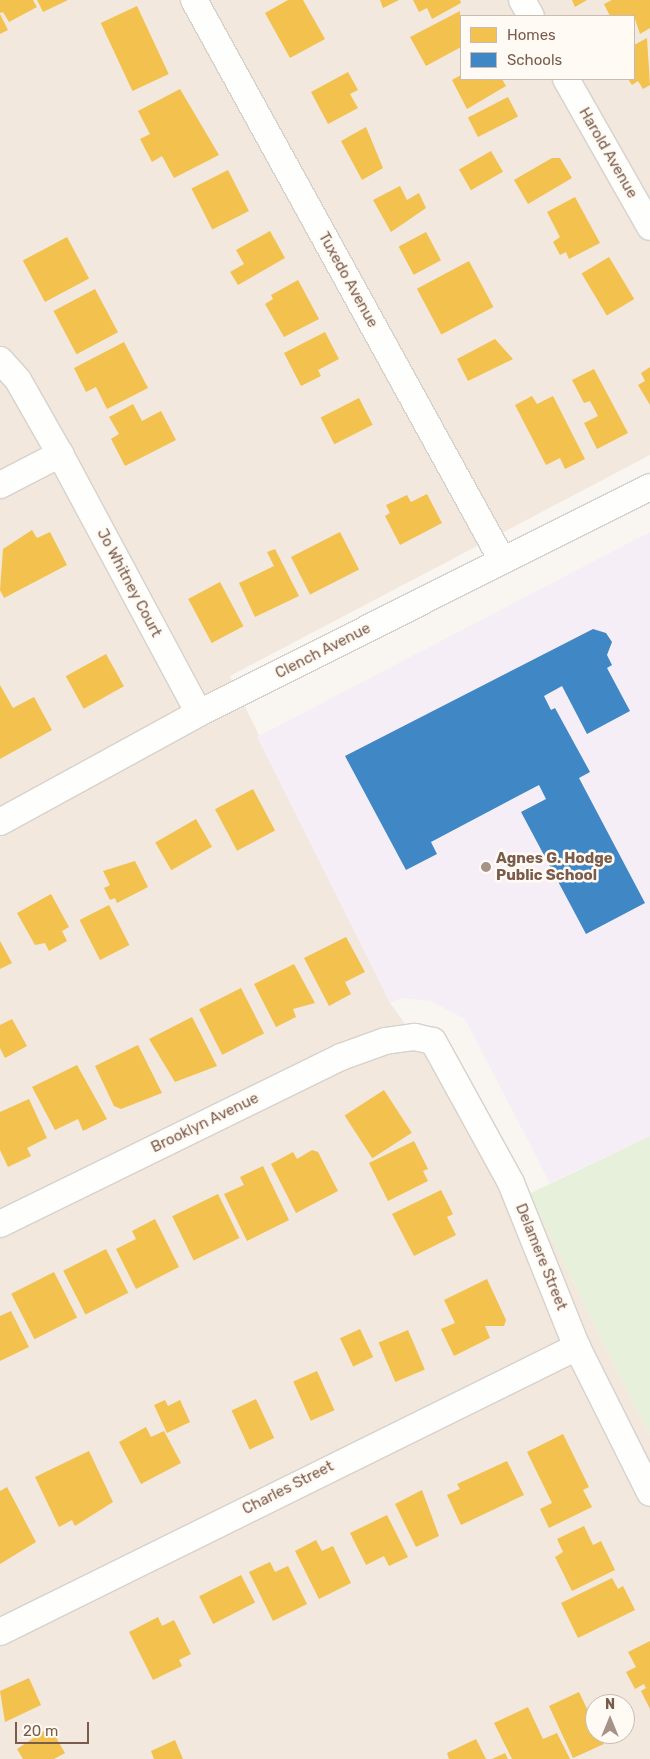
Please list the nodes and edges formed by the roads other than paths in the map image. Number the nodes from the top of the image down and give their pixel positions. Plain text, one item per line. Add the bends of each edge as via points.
1 (194, 0) edge
2 (522, 0) edge
3 (530, 15) edge
4 (567, 80) edge
5 (650, 227) edge
6 (0, 360) edge
7 (60, 454) junction
8 (0, 485) edge
9 (650, 487) edge
10 (502, 560) junction
11 (199, 713) junction
12 (0, 822) edge
13 (415, 1037) joint
14 (0, 1224) edge
15 (577, 1346) junction
16 (650, 1493) edge
17 (0, 1632) edge

1 - 10 street, Tuxedo Avenue
2 - 3 street
4 - 5 street, Harold Avenue
6 - 7 street, Jo Whitney Court via 18,380
7 - 8 street
7 - 11 street, Jo Whitney Court
9 - 10 street, Clench Avenue
10 - 11 street, Clench Avenue
11 - 12 street, Clench Avenue
13 - 14 street, Brooklyn Avenue via 386,1041 341,1057
13 - 15 street, Delamere Street via 433,1041 463,1090 511,1184
15 - 16 street, Delamere Street
15 - 17 street, Charles Street

